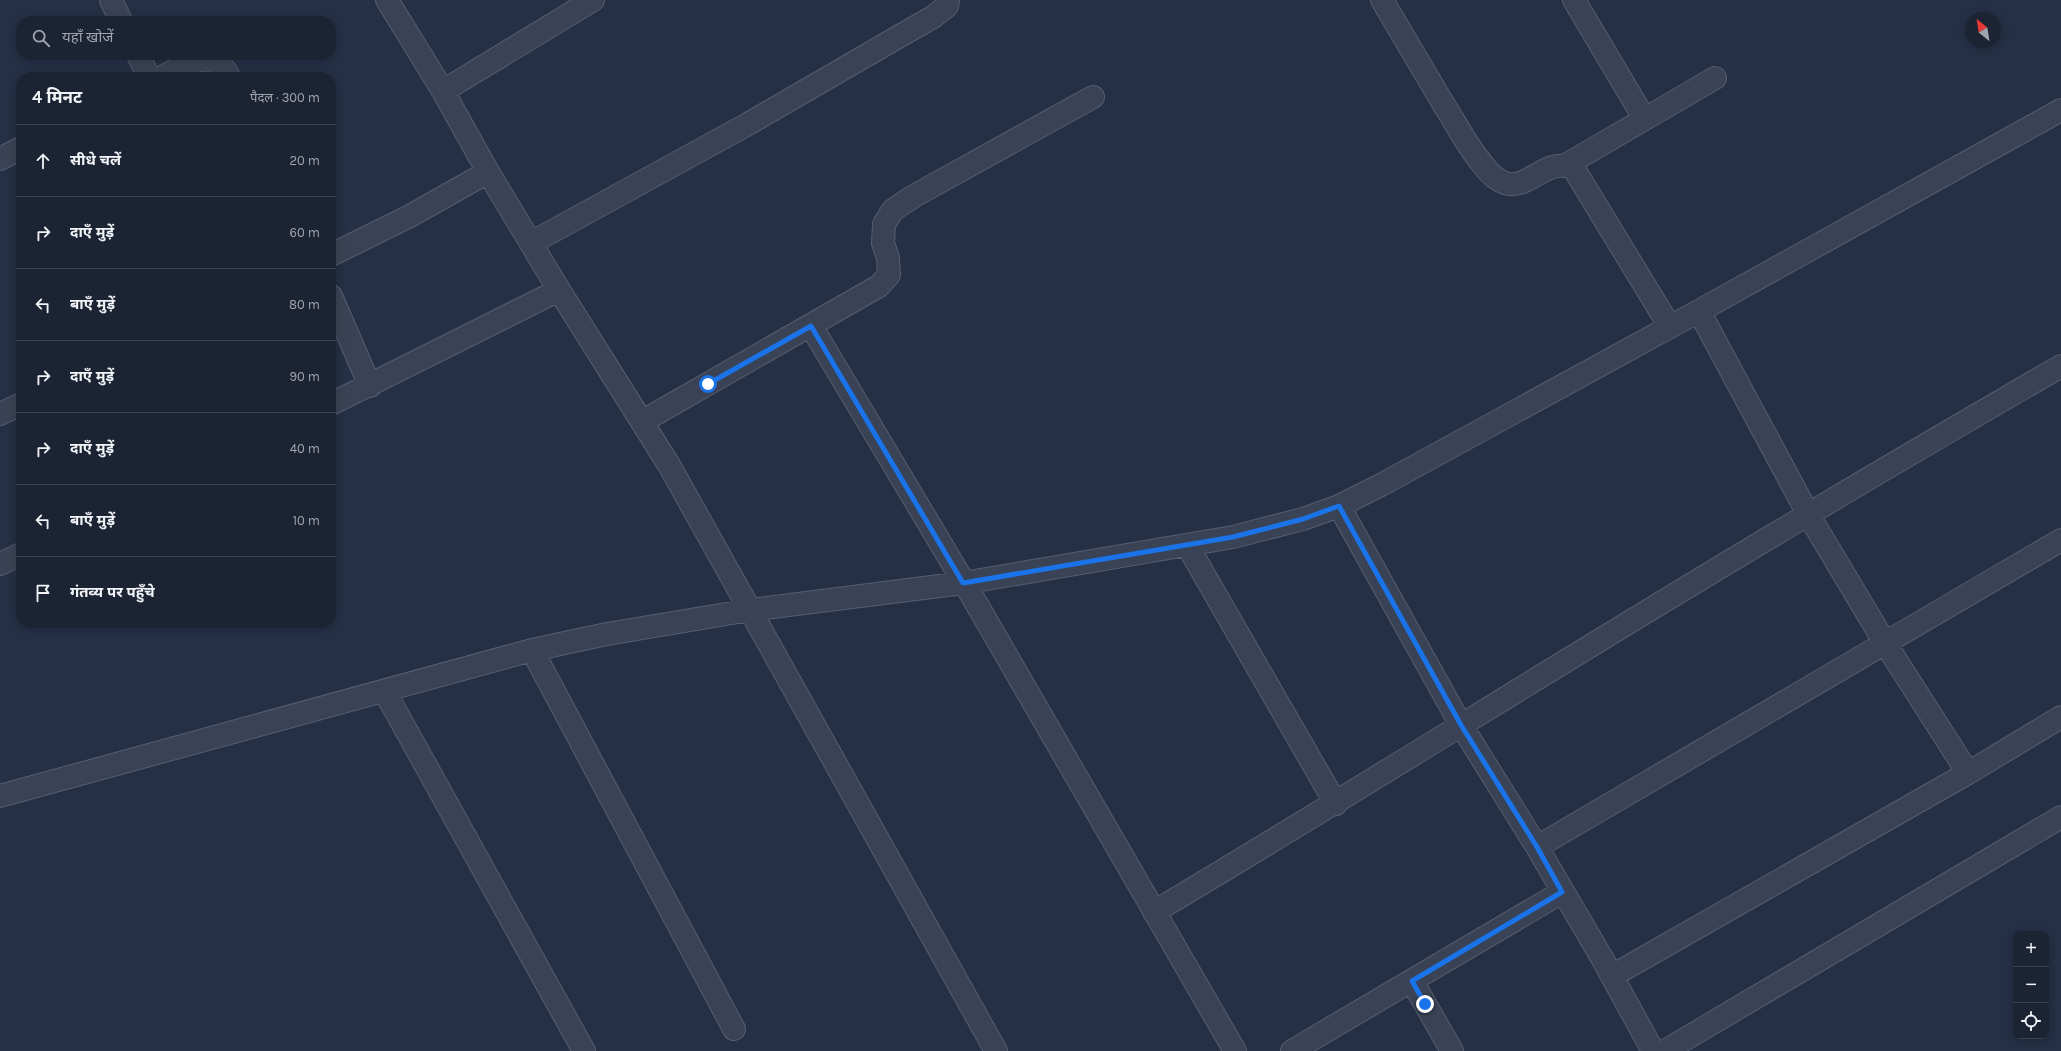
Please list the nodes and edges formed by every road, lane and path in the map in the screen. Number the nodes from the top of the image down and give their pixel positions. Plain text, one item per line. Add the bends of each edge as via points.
1 (111, 0) edge
2 (387, 0) edge
3 (594, 0) edge
4 (948, 0) edge
5 (1382, 0) edge
6 (1574, 0) edge
7 (119, 16) edge
8 (140, 60) edge
9 (197, 60) edge
10 (211, 60) edge
11 (146, 72) edge
12 (172, 72) edge
13 (225, 72) edge
14 (1714, 78) dead end
15 (443, 91) junction
16 (1093, 97) dead end
17 (2061, 110) edge
18 (1644, 118) junction
19 (16, 151) edge
20 (0, 159) edge
21 (1566, 165) junction
22 (488, 172) junction
23 (531, 243) junction
24 (336, 253) edge
25 (559, 290) junction
26 (336, 308) edge
27 (1700, 311) junction
28 (811, 326) junction
29 (1670, 327) junction
30 (2061, 366) edge
31 (370, 386) junction
32 (336, 402) edge
33 (16, 406) edge
34 (0, 414) edge
35 (643, 421) junction
36 (1339, 506) junction
37 (1808, 514) junction
38 (2061, 540) edge
39 (1187, 545) junction
40 (16, 556) edge
41 (0, 564) edge
42 (963, 583) junction
43 (750, 610) junction
44 (1885, 643) junction
45 (532, 650) junction
46 (385, 692) junction
47 (2061, 717) edge
48 (1461, 725) junction
49 (1968, 774) junction
50 (0, 796) edge
51 (1336, 804) junction
52 (2061, 817) edge
53 (1537, 847) junction
54 (1562, 892) junction
55 (1154, 912) junction
56 (1612, 976) junction
57 (1412, 981) junction
58 (734, 1029) dead end
59 (584, 1051) edge
60 (996, 1051) edge
61 (1235, 1051) edge
62 (1292, 1051) edge
63 (1452, 1051) edge
64 (1653, 1051) edge
65 (1665, 1051) edge

1 - 7 street
2 - 15 street
3 - 15 street
4 - 23 street via 947,6 892,41 748,124
5 - 21 street via 1468,143 1484,167 1496,178 1507,183 1517,182 1556,165
6 - 18 street
8 - 11 street
9 - 12 street
10 - 13 street
14 - 18 street
15 - 22 street
16 - 28 street via 893,210 884,224 883,243 888,258 888,275 879,286
17 - 27 street
18 - 21 street
19 - 20 street
21 - 29 street via 1574,169
22 - 23 street
22 - 24 street via 410,216
23 - 25 street
25 - 31 street
25 - 35 street
26 - 31 street
27 - 29 street
27 - 37 street
28 - 35 street
28 - 42 street
29 - 36 street
30 - 37 street
31 - 32 street
33 - 34 street
35 - 43 street
36 - 39 street via 1303,519 1233,537
36 - 48 street
37 - 44 street
37 - 48 street
38 - 44 street
39 - 42 street
39 - 51 street
40 - 41 street
42 - 43 street
42 - 55 street
43 - 45 street via 607,634
43 - 60 street
44 - 49 street
44 - 53 street
45 - 46 street
45 - 58 street
46 - 50 street
46 - 59 street
47 - 49 street
48 - 51 street
48 - 53 street
49 - 56 street
51 - 55 street
52 - 65 street
53 - 54 street
54 - 56 street
54 - 57 street
55 - 61 street
56 - 64 street
57 - 62 street
57 - 63 street

